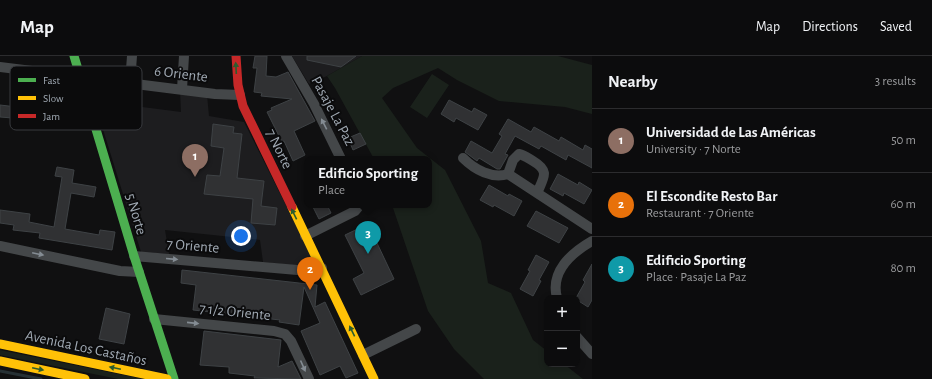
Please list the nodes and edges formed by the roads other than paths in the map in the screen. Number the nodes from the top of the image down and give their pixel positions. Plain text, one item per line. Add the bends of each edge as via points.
1 (74, 56) edge
2 (132, 56) edge
3 (184, 56) edge
4 (236, 56) edge
5 (286, 56) edge
6 (77, 66) edge
7 (131, 66) edge
8 (0, 68) edge
9 (10, 69) edge
10 (142, 84) edge
11 (182, 89) junction
12 (240, 95) junction
13 (96, 130) edge
14 (340, 156) edge
15 (463, 158) dead end
16 (508, 174) junction
17 (537, 193) junction
18 (357, 208) edge
19 (592, 229) edge
20 (305, 236) junction
21 (592, 240) edge
22 (0, 246) edge
23 (134, 256) junction
24 (322, 268) junction
25 (139, 272) junction
26 (557, 295) edge
27 (154, 319) junction
28 (416, 329) dead end
29 (580, 341) edge
30 (0, 344) edge
31 (592, 354) edge
32 (363, 355) junction
33 (0, 361) edge
34 (85, 379) edge
35 (167, 379) edge
36 (174, 379) edge
37 (309, 379) edge
38 (374, 379) edge

1 - 6 street, 5 Norte
2 - 7 street
3 - 11 street
12 -> 4 street, 7 Norte
14 -> 5 street, Pasaje La Paz via 314,104
8 - 9 street, 6 Oriente
10 - 11 street, 6 Oriente
11 - 12 street, 6 Oriente
20 -> 12 street, 7 Norte via 246,113
13 - 23 street, 5 Norte
15 - 16 street via 489,175
16 - 17 street
16 - 17 street via 513,160 519,154 537,163 545,174
17 - 19 street
18 - 20 street
20 - 24 street, 7 Norte
21 - 26 street via 571,255 562,267 557,278
22 -> 25 street via 120,272
23 -> 24 street, 7 Oriente via 309,271
23 - 25 street, 5 Norte
32 -> 24 street, 7 Norte
25 - 27 street, 5 Norte
27 - 36 street, 5 Norte
27 -> 37 street, 7 1/2 Oriente via 285,334
28 - 32 street
29 - 31 street
35 -> 30 street, Avenida Los Castaños
32 - 38 street, 7 Norte
33 -> 34 street, Avenida Los Castaños

